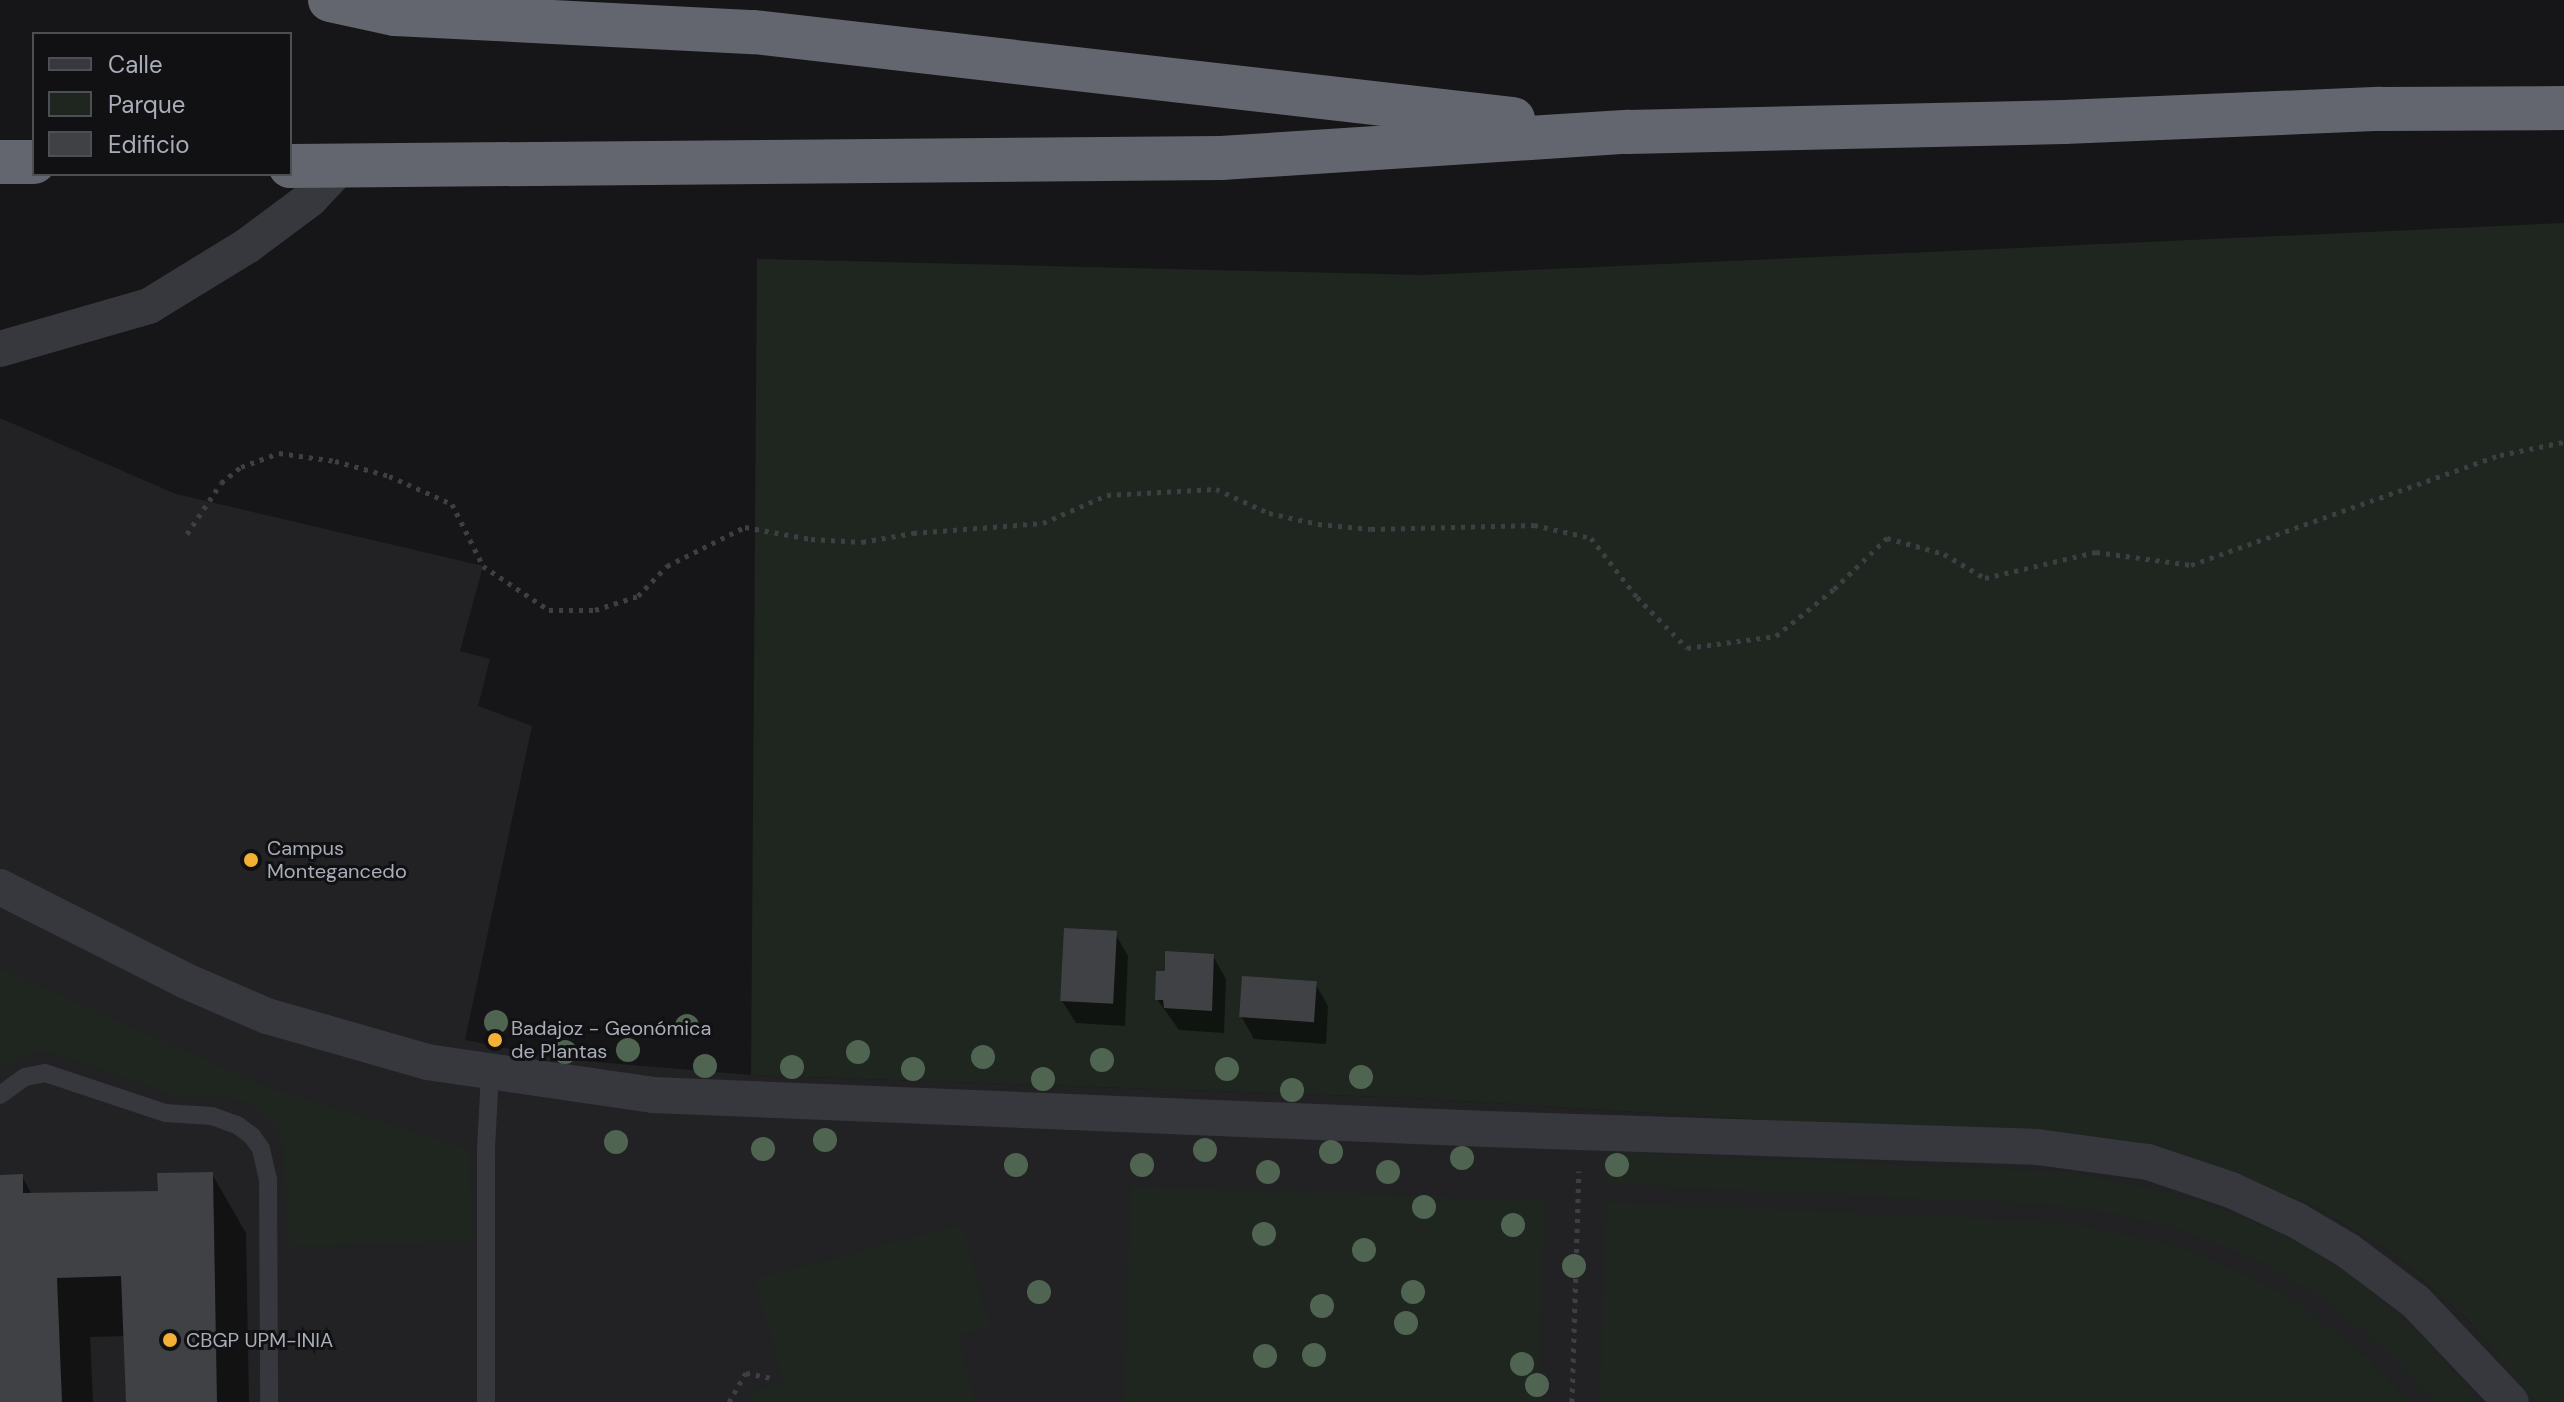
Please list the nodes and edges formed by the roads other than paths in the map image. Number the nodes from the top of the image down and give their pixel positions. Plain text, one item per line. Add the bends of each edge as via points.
1 (330, 0) edge
2 (2564, 108) edge
3 (1628, 132) junction
4 (0, 162) edge
5 (32, 162) edge
6 (292, 166) edge
7 (340, 167) junction
8 (0, 349) edge
9 (0, 887) edge
10 (490, 1073) junction
11 (0, 1095) edge
12 (269, 1402) edge
13 (486, 1402) edge
14 (2511, 1402) edge

1 - 3 highway via 395,14 754,32
2 - 3 highway
3 - 7 highway via 1221,158
4 - 5 highway
6 - 7 highway
7 - 8 street via 310,199 247,246 149,306
9 - 10 street via 267,1016 427,1062
10 - 13 lane
10 - 14 street via 653,1095 2037,1147 2148,1162 2231,1190 2347,1250 2415,1301
11 - 12 lane via 25,1077 45,1073 165,1113 212,1116 252,1136 261,1149 268,1180

